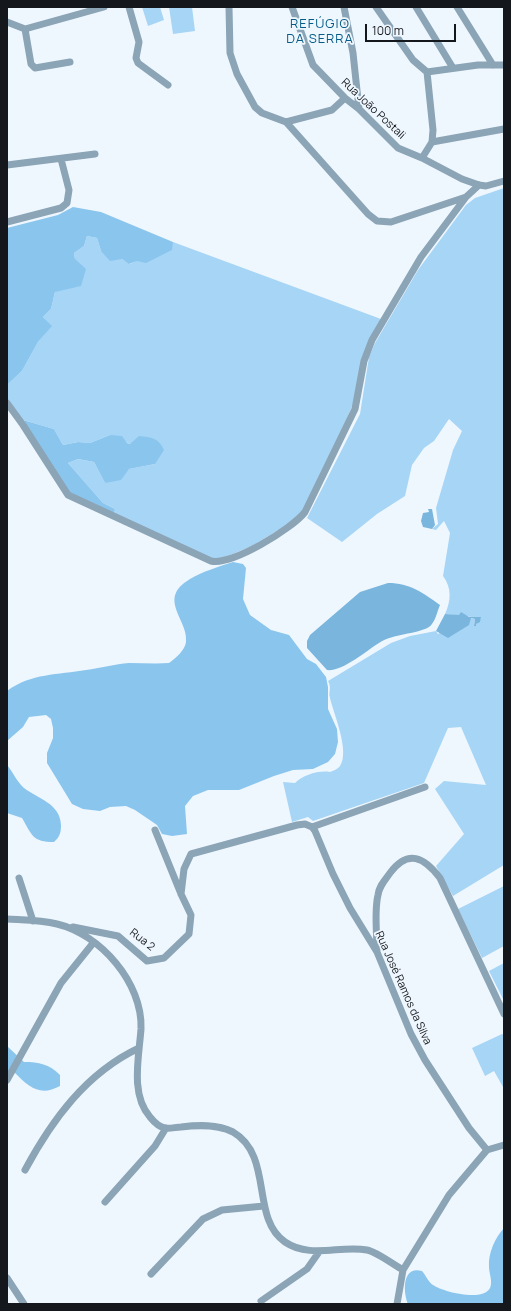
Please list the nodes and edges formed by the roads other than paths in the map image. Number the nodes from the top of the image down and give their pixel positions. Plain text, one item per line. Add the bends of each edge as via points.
1 (104, 7) edge
2 (129, 7) edge
3 (228, 7) edge
4 (292, 7) edge
5 (344, 7) edge
6 (376, 7) edge
7 (416, 7) edge
8 (457, 7) edge
9 (7, 22) edge
10 (25, 29) junction
11 (70, 62) dead end
12 (494, 65) junction
13 (504, 65) edge
14 (453, 68) junction
15 (427, 72) junction
16 (168, 85) dead end
17 (345, 98) junction
18 (359, 109) junction
19 (286, 122) junction
20 (504, 129) edge
21 (432, 142) junction
22 (95, 154) dead end
23 (422, 158) junction
24 (61, 159) junction
25 (7, 165) edge
26 (504, 181) edge
27 (479, 185) junction
28 (466, 197) junction
29 (7, 222) edge
30 (7, 403) edge
31 (426, 787) dead end
32 (312, 827) junction
33 (155, 830) dead end
34 (19, 878) dead end
35 (181, 894) junction
36 (7, 919) edge
37 (34, 921) junction
38 (57, 924) junction
39 (94, 942) junction
40 (377, 952) junction
41 (504, 1014) edge
42 (138, 1048) junction
43 (7, 1080) edge
44 (166, 1128) junction
45 (504, 1145) edge
46 (487, 1150) junction
47 (25, 1170) dead end
48 (104, 1202) dead end
49 (264, 1206) junction
50 (319, 1252) junction
51 (403, 1270) junction
52 (151, 1274) dead end
53 (7, 1278) edge
54 (261, 1300) dead end
55 (24, 1304) edge
56 (397, 1304) edge

1 - 10 street
2 - 16 street via 139,42 138,63
3 - 19 street via 230,53 237,74 254,107 262,113
4 - 17 street, Rua João Postali via 309,59
5 - 18 street via 353,53
6 - 15 street via 414,60
7 - 14 street
8 - 12 street
9 - 10 street
10 - 11 street via 31,64 35,68
12 - 13 street
12 - 14 street
14 - 15 street
15 - 21 street
17 - 18 street, Rua João Postali
17 - 19 street via 332,110
18 - 23 street, Rua João Postali via 398,148
19 - 28 street via 377,221 391,222
20 - 21 street
21 - 23 street
22 - 24 street
23 - 27 street, Rua João Postali
24 - 25 street
24 - 29 street via 69,190 67,203 61,208
26 - 27 street via 486,186
27 - 28 street
28 - 30 street via 412,271 372,340 364,361 355,409 305,512 293,525 254,549 222,562 211,561 68,495
31 - 32 street
32 - 35 street via 305,824 297,825 191,854 184,869
32 - 40 street, Rua José Ramos da Silva via 332,874
33 - 35 street, Rua 2
34 - 37 street
35 - 38 street, Rua 2 via 191,915 189,934 164,958 147,961 118,936
36 - 37 street
37 - 38 street
38 - 39 street
39 - 42 street via 112,956 133,993 141,1028
39 - 43 street via 61,983
40 - 41 street via 377,900 381,885 397,864 404,860 418,859 426,862 440,878
40 - 46 street, Rua José Ramos da Silva via 411,1034 425,1060 476,1138
42 - 44 street via 137,1072 143,1105 149,1116
42 - 47 street via 118,1058 81,1089 43,1139
44 - 48 street via 155,1146
44 - 49 street via 198,1125 217,1127 231,1131 243,1139 256,1162
45 - 46 street
46 - 51 street via 449,1195
49 - 50 street via 275,1232 285,1242
49 - 52 street via 222,1210 203,1219
50 - 51 street via 368,1250
50 - 54 street via 307,1269
51 - 56 street
53 - 55 street

